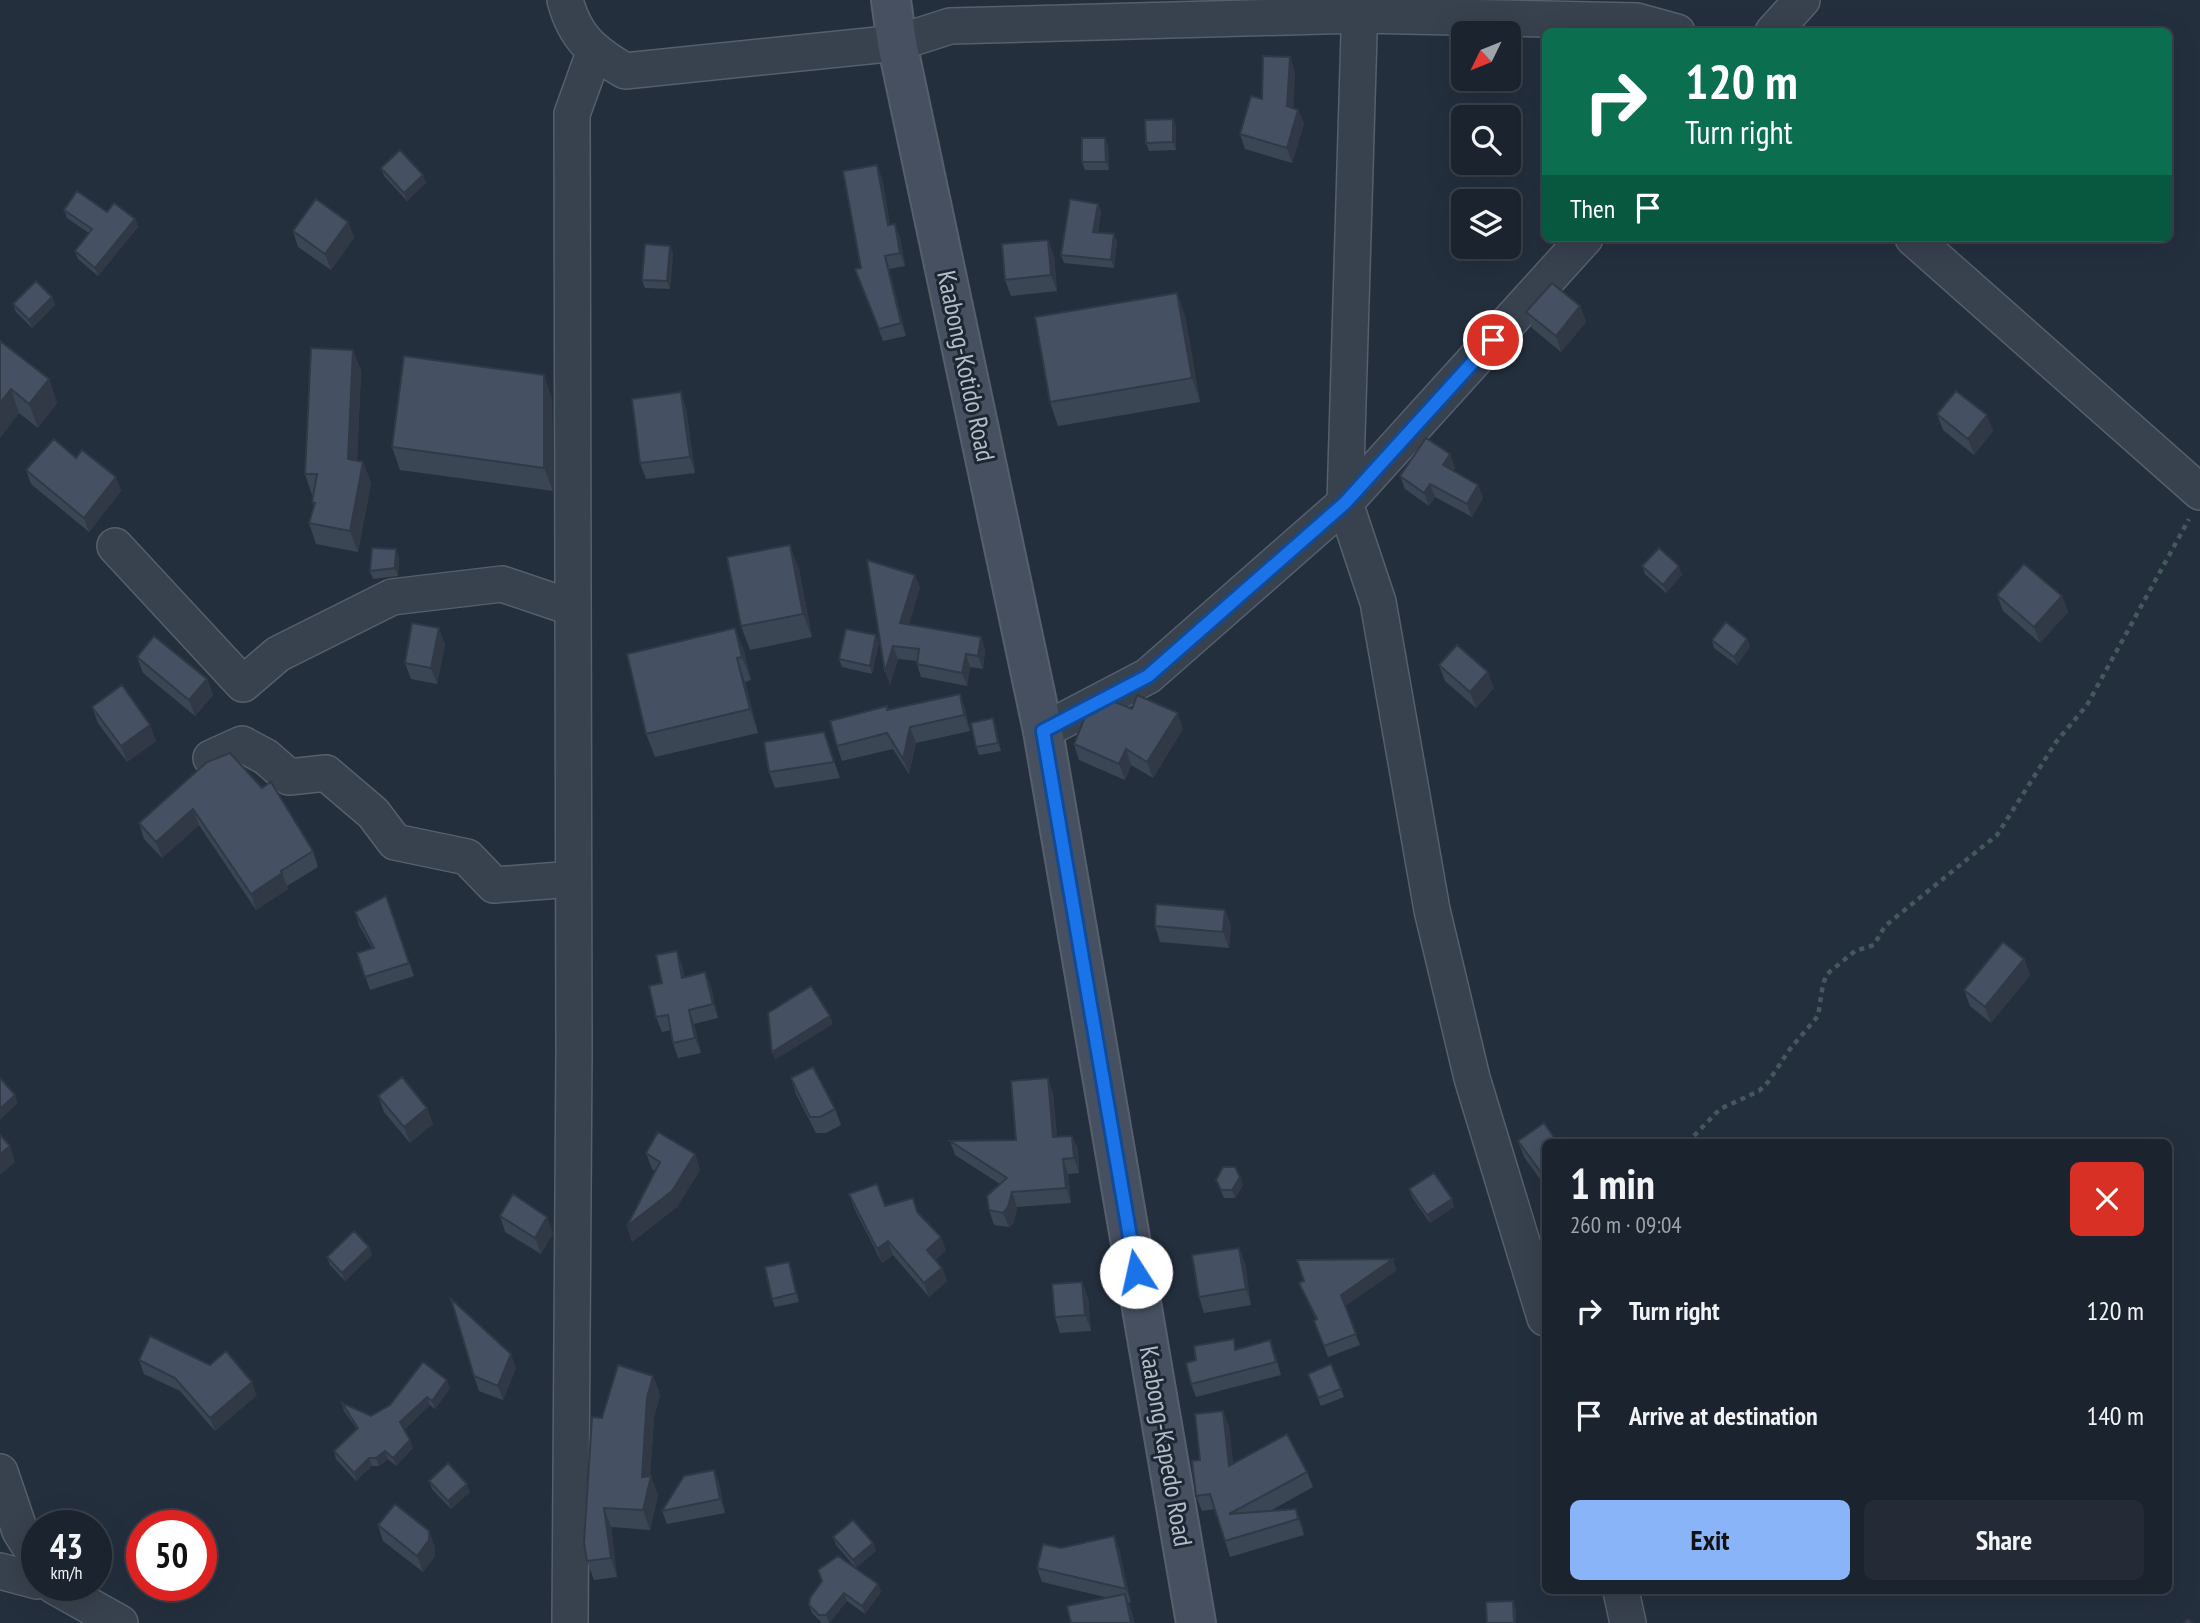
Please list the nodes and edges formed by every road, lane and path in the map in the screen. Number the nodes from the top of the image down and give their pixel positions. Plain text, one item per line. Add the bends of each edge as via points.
1 (565, 0) edge
2 (891, 0) edge
3 (1801, 0) edge
4 (1359, 8) edge
5 (1662, 28) edge
6 (1776, 28) edge
7 (897, 43) junction
8 (594, 53) junction
9 (1581, 242) edge
10 (1917, 242) edge
11 (1345, 503) junction
12 (2196, 503) edge
13 (115, 546) dead end
14 (573, 608) junction
15 (1043, 731) junction
16 (211, 758) edge
17 (573, 879) junction
18 (1691, 1139) edge
19 (1542, 1308) edge
20 (0, 1472) edge
21 (21, 1533) edge
22 (0, 1571) edge
23 (21, 1577) edge
24 (1622, 1594) edge
25 (81, 1601) edge
26 (120, 1623) edge
27 (570, 1623) edge
28 (1196, 1623) edge
29 (1628, 1623) edge

1 - 8 street via 571,22
2 - 7 main road, Kaabong-Kotido Road
3 - 6 street
4 - 5 street via 1637,21
4 - 7 street via 950,26
4 - 11 street
7 - 8 street via 625,71
7 - 15 main road, Kaabong-Kotido Road
8 - 14 street via 572,114
9 - 11 street
10 - 12 street
11 - 15 street via 1148,676
11 - 19 street via 1378,602 1432,910 1469,1065
12 - 18 path via 2183,535 2087,705 2056,743 1997,835 1885,926 1874,945 1855,951 1834,968 1823,984 1818,1016 1768,1082 1720,1109
13 - 14 street via 243,684 278,654 392,597 502,584
14 - 17 street
15 - 28 main road, Kaabong-Kapedo Road
16 - 17 street via 242,744 289,777 326,773 373,813 395,842 467,857 494,885
17 - 27 street
20 - 21 street
22 - 23 street
24 - 29 street
25 - 26 street

